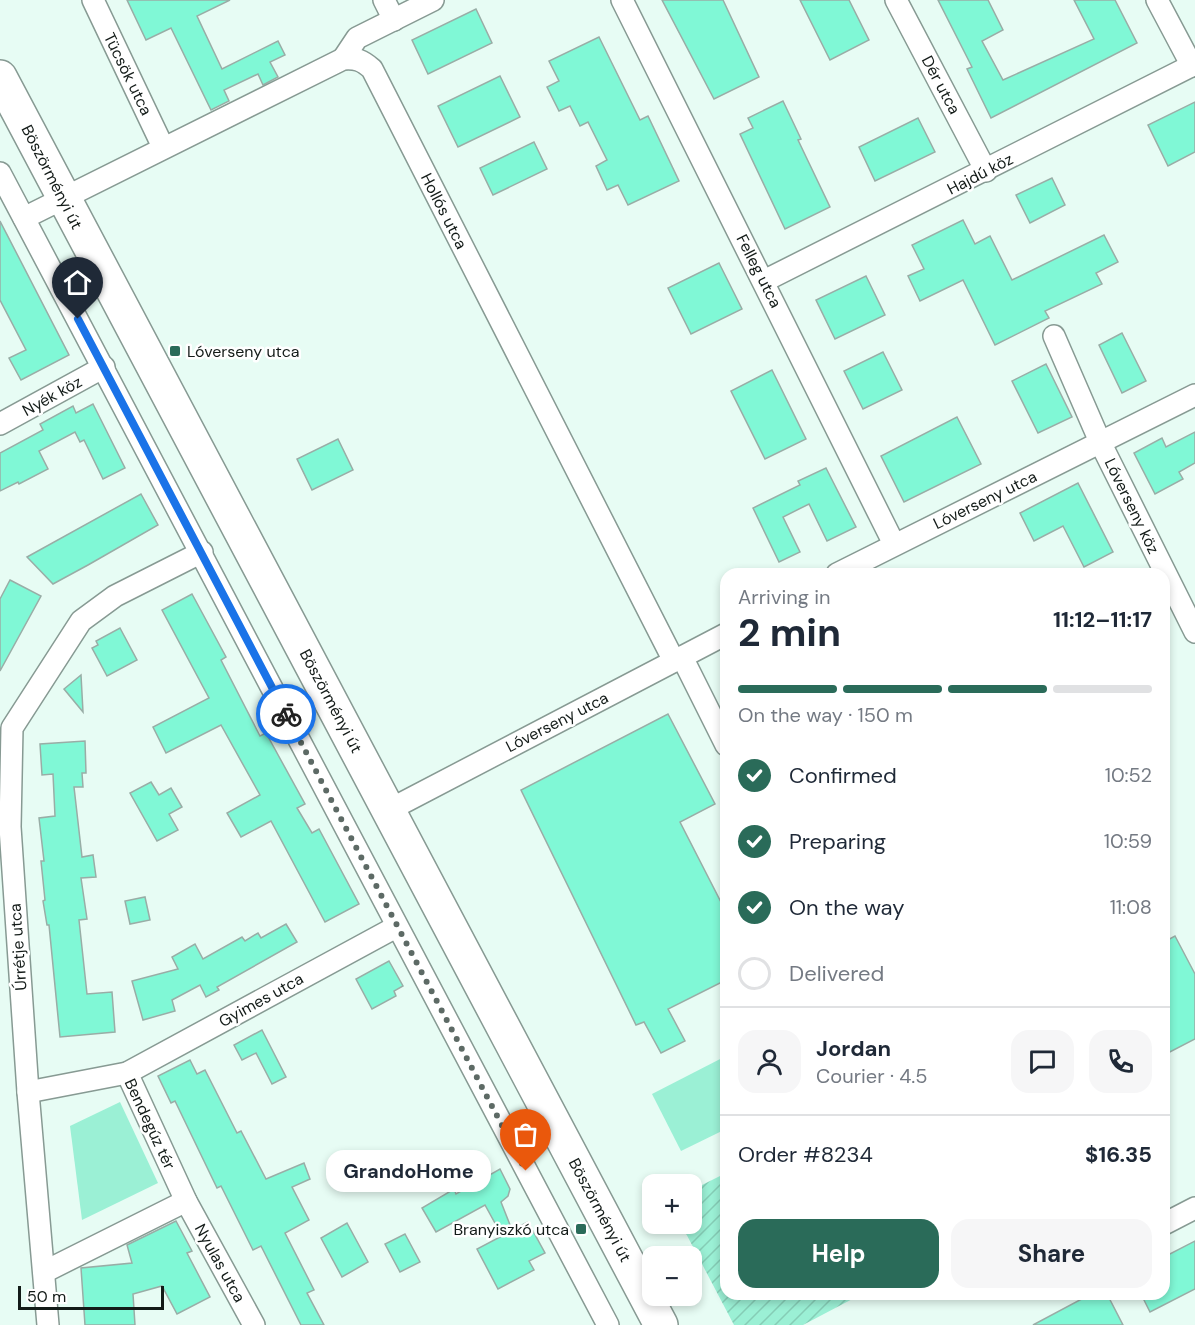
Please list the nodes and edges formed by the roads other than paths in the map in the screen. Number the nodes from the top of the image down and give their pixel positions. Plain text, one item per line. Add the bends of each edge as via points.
1 (93, 0) edge
2 (384, 0) edge
3 (433, 0) edge
4 (622, 0) edge
5 (896, 0) edge
6 (1156, 0) edge
7 (394, 20) junction
8 (343, 60) junction
9 (1193, 65) edge
10 (0, 77) edge
11 (163, 147) junction
12 (986, 171) junction
13 (0, 173) edge
14 (62, 198) junction
15 (24, 218) junction
16 (764, 281) junction
17 (1054, 336) dead end
18 (104, 367) junction
19 (1195, 395) edge
20 (0, 424) edge
21 (1101, 444) junction
22 (894, 544) junction
23 (202, 552) junction
24 (848, 568) edge
25 (1163, 568) edge
26 (1170, 582) edge
27 (1195, 632) edge
28 (720, 636) edge
29 (678, 659) junction
30 (720, 734) edge
31 (389, 810) junction
32 (396, 927) junction
33 (127, 1073) junction
34 (28, 1092) junction
35 (186, 1201) junction
36 (1195, 1208) edge
37 (1170, 1221) edge
38 (44, 1272) junction
39 (48, 1325) edge
40 (254, 1325) edge
41 (608, 1325) edge
42 (661, 1325) edge

1 - 11 street, Tücsök utca
2 - 7 street
3 - 7 street
4 - 16 street, Felleg utca
5 - 12 street, Dér utca
6 - 9 street
7 - 8 street via 357,38
8 - 11 street
8 - 29 street, Hollós utca via 360,60 372,69
9 - 12 street, Hajdú köz
10 - 14 main road, Böszörményi út
11 - 14 street
12 - 16 street, Hajdú köz
13 - 15 street
14 - 15 street
14 - 31 main road, Böszörményi út
15 - 18 street
16 - 22 street, Felleg utca
17 - 21 street
18 - 20 street, Nyék köz
18 - 23 street
19 - 21 street, Lóverseny utca
21 - 22 street, Lóverseny utca
21 - 25 street, Lóverseny köz
22 - 24 street, Lóverseny utca
23 - 32 street
23 - 34 street, Úrrétje utca via 115,596 81,621 12,728 10,827
26 - 27 street, Lóverseny köz
28 - 29 street, Lóverseny utca
29 - 30 street, Hollós utca
29 - 31 street, Lóverseny utca
31 - 42 main road, Böszörményi út
32 - 33 street, Gyimes utca
32 - 41 street
33 - 34 street, Bendegúz tér
33 - 35 street, Bendegúz tér
34 - 38 street, Úrrétje utca
35 - 38 street
35 - 40 street, Nyulas utca
36 - 37 street
38 - 39 street, Úrrétje utca

